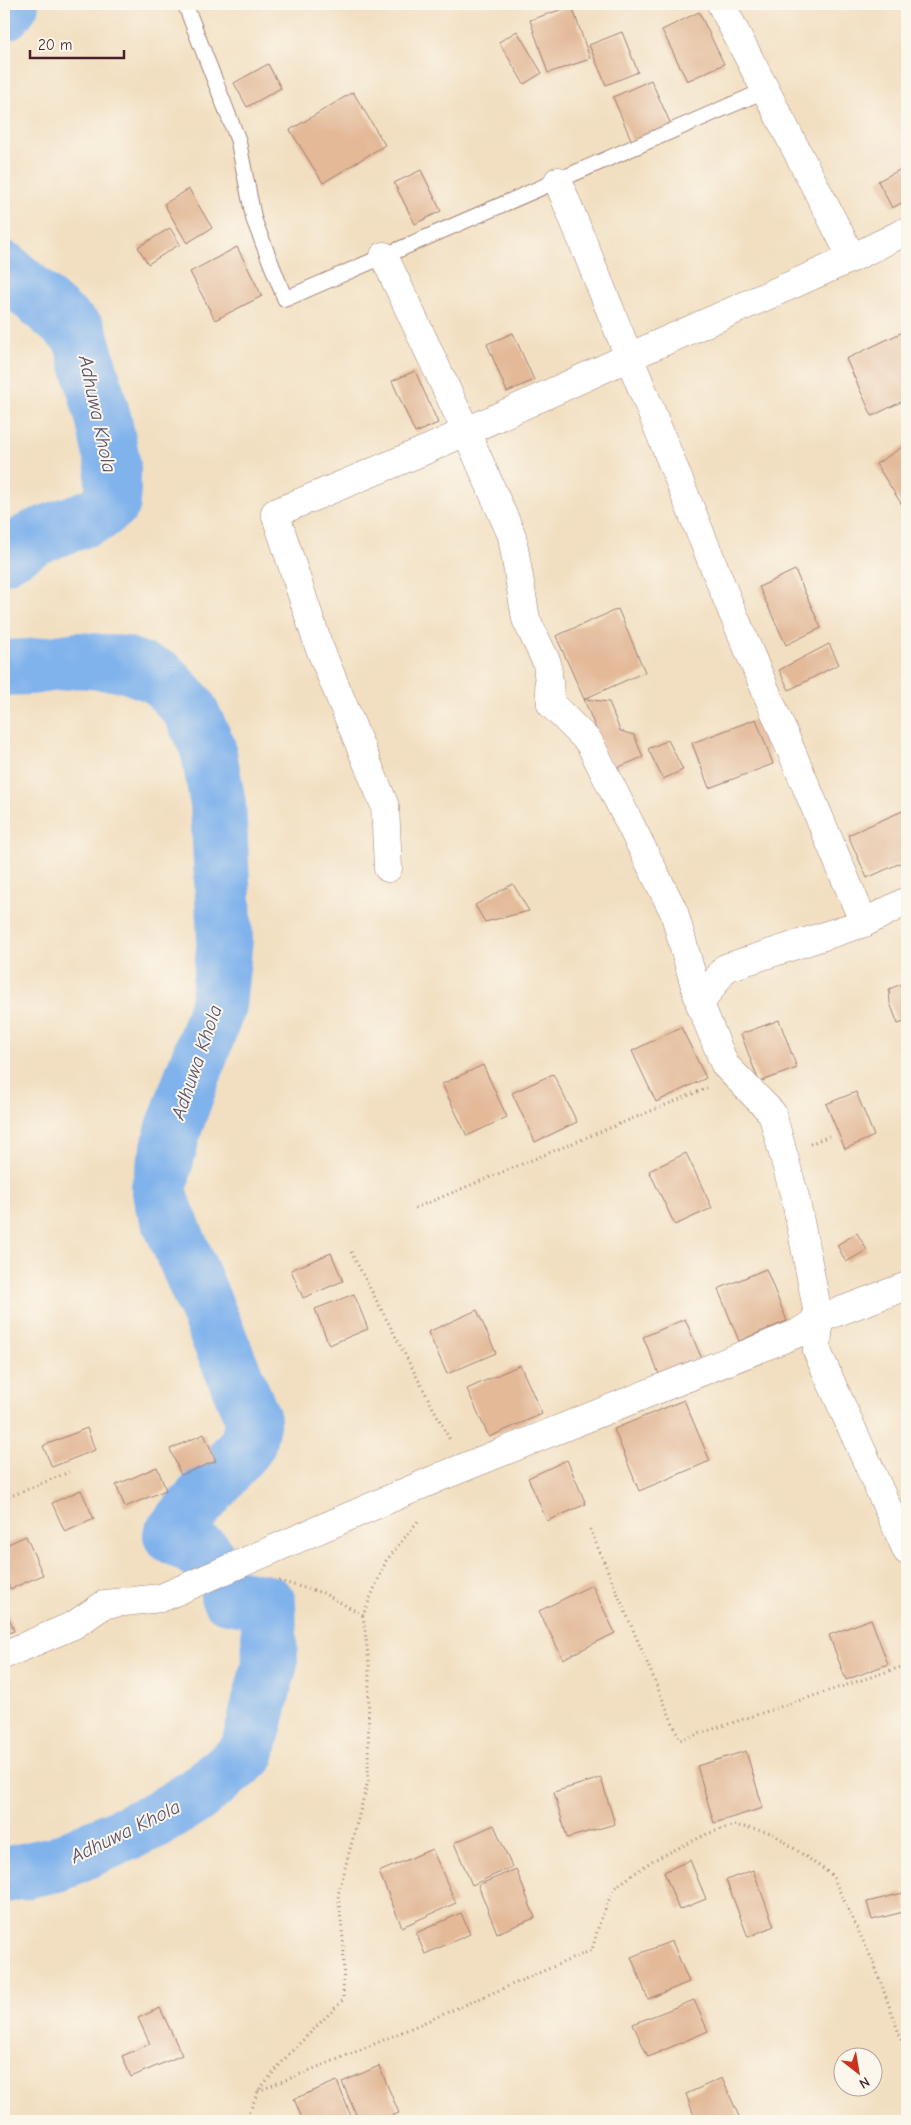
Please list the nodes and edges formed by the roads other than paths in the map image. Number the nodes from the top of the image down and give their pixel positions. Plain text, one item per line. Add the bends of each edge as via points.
1 (184, 4) edge
2 (721, 4) edge
3 (764, 88) junction
4 (558, 181) junction
5 (907, 231) edge
6 (384, 256) junction
7 (852, 258) junction
8 (629, 357) junction
9 (466, 431) junction
10 (388, 868) dead end
11 (907, 901) edge
12 (864, 923) junction
13 (700, 1004) junction
14 (907, 1286) edge
15 (819, 1319) junction
16 (907, 1551) edge
17 (4, 1655) edge

1 - 6 lane via 238,140 254,220 285,299
2 - 3 street
3 - 4 lane
3 - 7 street
4 - 6 lane
4 - 8 street
5 - 7 street
6 - 9 street
7 - 8 street
8 - 9 street
8 - 12 street
9 - 10 street via 275,513 318,644 385,806
9 - 13 street via 512,536 526,619 547,663 551,704 589,742 674,912
11 - 12 street
12 - 13 street via 725,968
13 - 15 street via 725,1065 772,1113 796,1201
14 - 15 street
15 - 16 street via 817,1351
15 - 17 street via 798,1333 464,1467 161,1598 105,1604 74,1625

